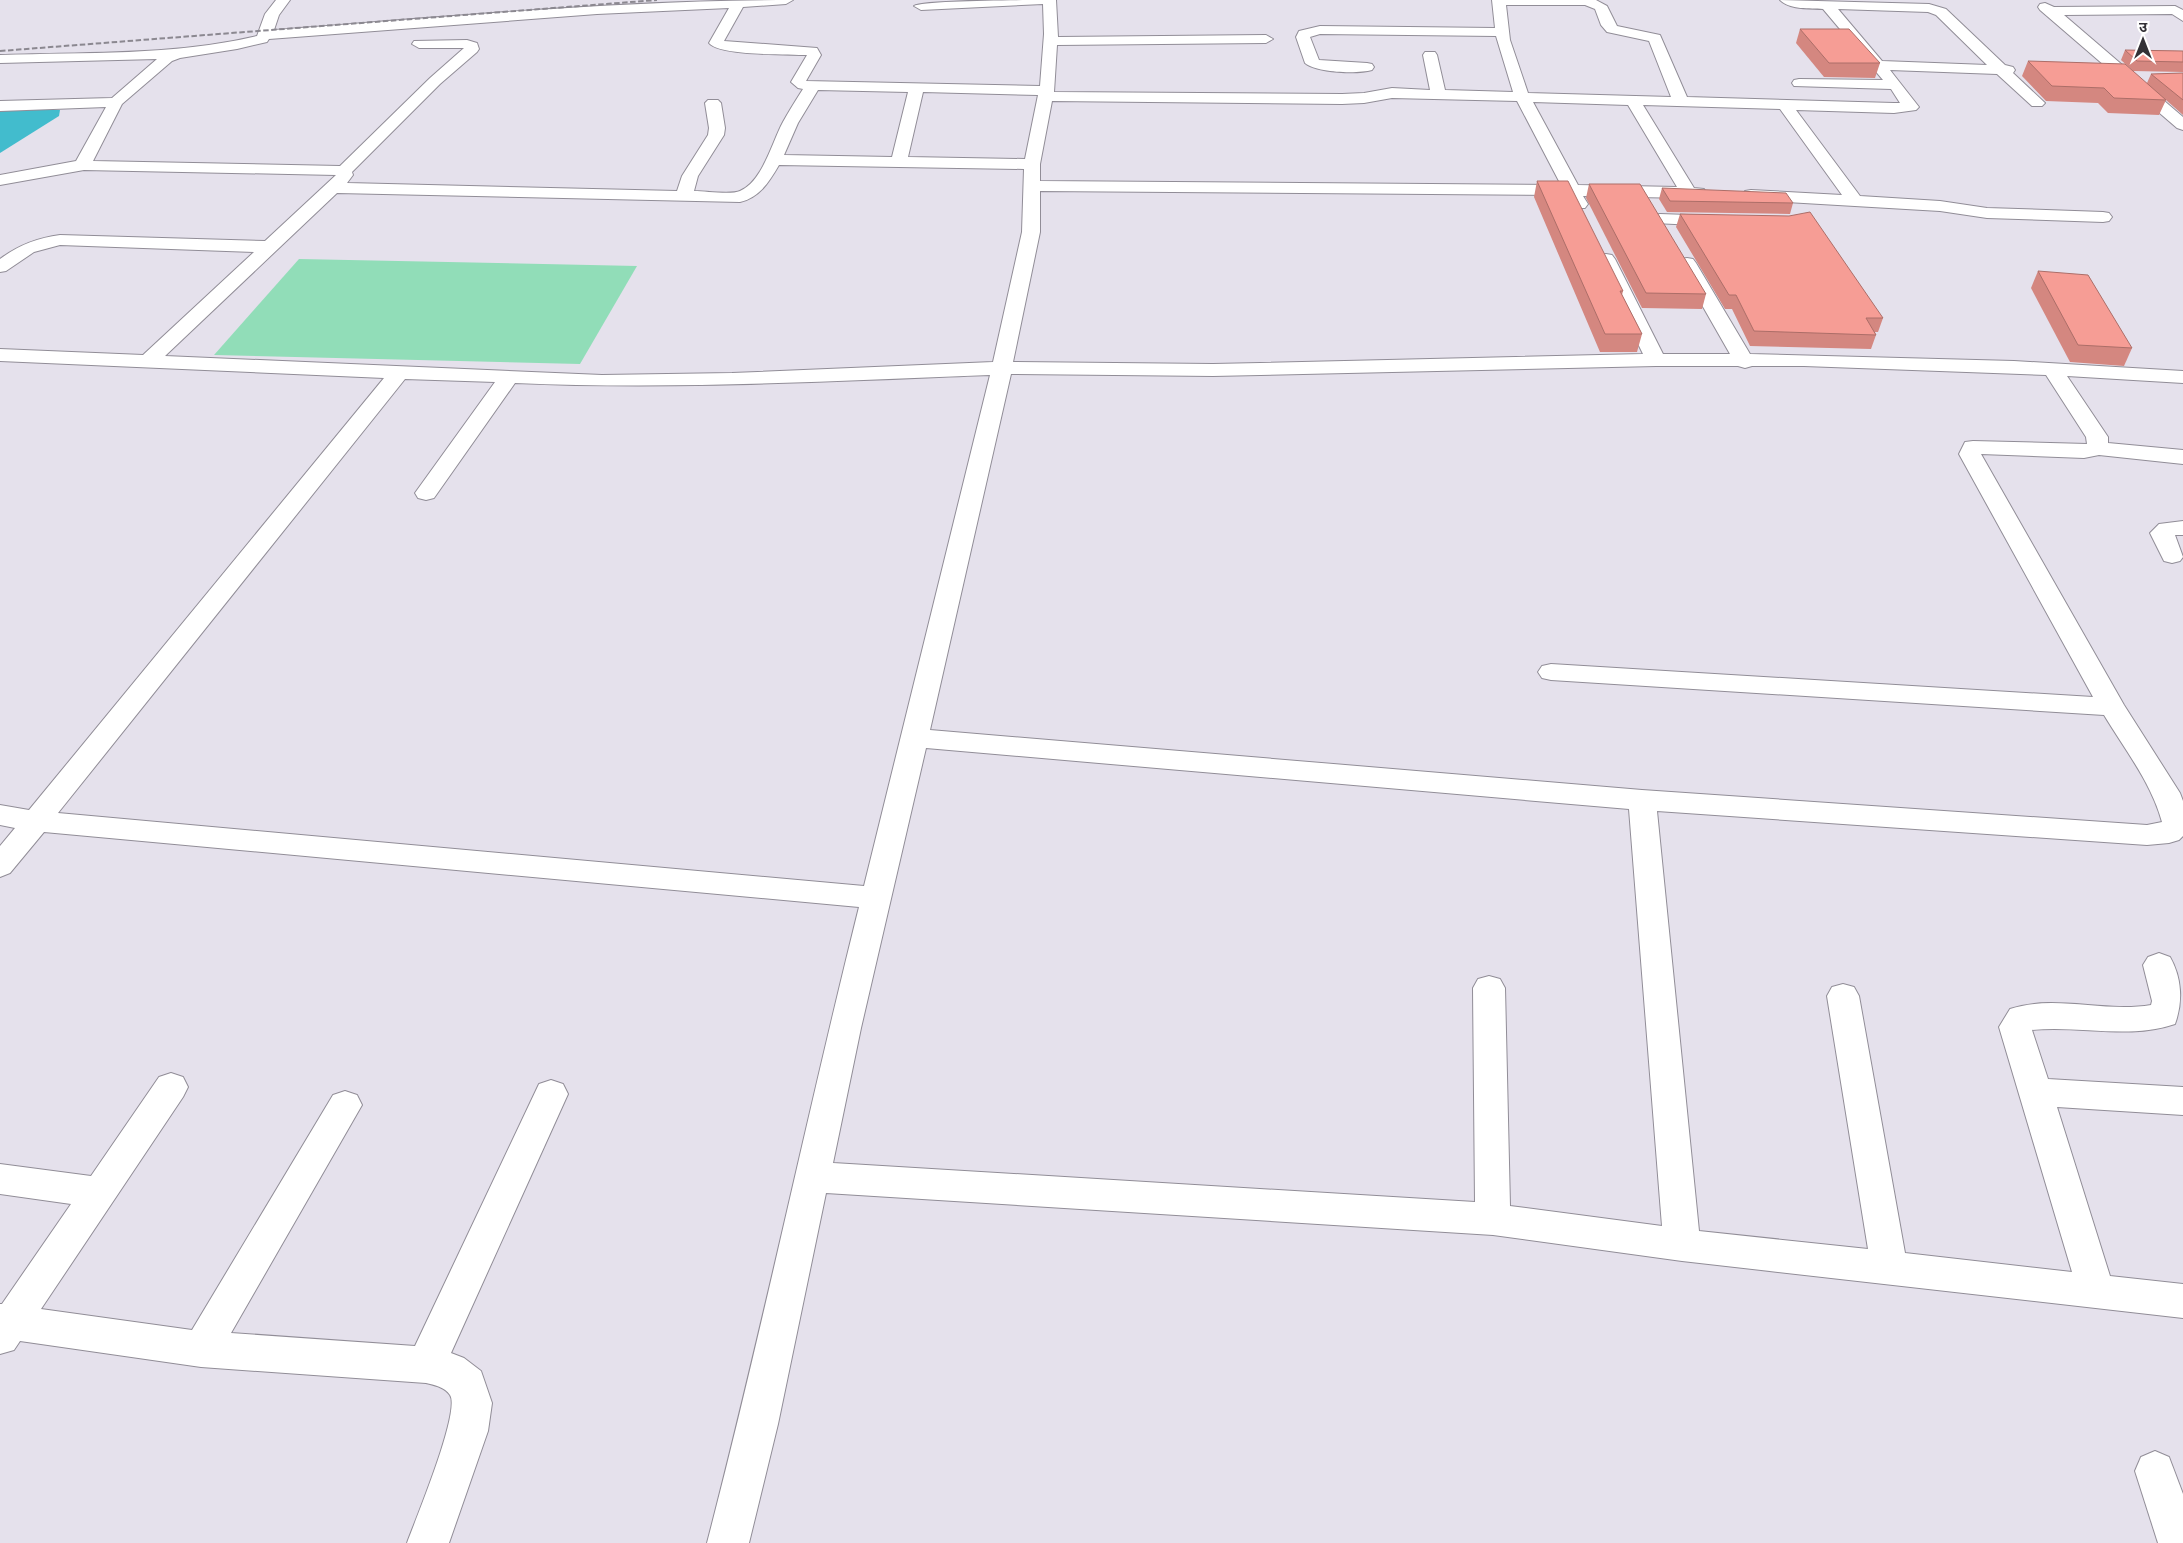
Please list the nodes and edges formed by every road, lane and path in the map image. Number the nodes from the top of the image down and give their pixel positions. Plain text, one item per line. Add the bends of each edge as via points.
1 (282, 0) edge
2 (786, 0) edge
3 (1048, 0) edge
4 (1499, 0) edge
5 (1786, 0) edge
6 (2036, 0) edge
7 (2161, 0) edge
8 (738, 3) junction
9 (1828, 5) junction
10 (921, 6) dead end
11 (2051, 11) junction
12 (2180, 12) edge
13 (1362, 30) junction
14 (1502, 32) junction
15 (265, 35) junction
16 (1266, 39) dead end
17 (1051, 41) junction
18 (419, 44) dead end
19 (177, 54) junction
20 (1430, 56) dead end
21 (0, 59) edge
22 (1367, 66) junction
23 (1879, 66) junction
24 (2001, 70) junction
25 (2019, 71) dead end
26 (2104, 73) edge
27 (2125, 76) junction
28 (2146, 78) edge
29 (1799, 82) dead end
30 (1895, 85) junction
31 (813, 86) junction
32 (917, 88) junction
33 (1046, 93) junction
34 (1438, 93) junction
35 (1373, 95) junction
36 (1522, 96) junction
37 (1632, 100) junction
38 (116, 102) junction
39 (1681, 102) junction
40 (713, 103) dead end
41 (2038, 103) dead end
42 (1785, 105) junction
43 (0, 106) edge
44 (2183, 125) edge
45 (774, 160) junction
46 (899, 162) junction
47 (1032, 164) junction
48 (84, 165) junction
49 (344, 171) junction
50 (0, 180) edge
51 (1032, 186) junction
52 (333, 188) junction
53 (1572, 190) junction
54 (1644, 191) junction
55 (1689, 193) junction
56 (1719, 194) edge
57 (684, 195) junction
58 (1739, 195) edge
59 (1789, 197) junction
60 (1855, 201) junction
61 (1801, 212) edge
62 (1585, 217) edge
63 (2103, 217) dead end
64 (1660, 219) junction
65 (1737, 221) edge
66 (1599, 244) edge
67 (270, 247) junction
68 (0, 267) edge
69 (0, 355) edge
70 (1656, 360) junction
71 (147, 362) junction
72 (1745, 362) junction
73 (1002, 368) junction
74 (2052, 369) junction
75 (398, 374) junction
76 (2183, 377) edge
77 (509, 378) junction
78 (2098, 448) junction
79 (2183, 457) edge
80 (426, 493) dead end
81 (2183, 528) edge
82 (2172, 556) dead end
83 (1551, 672) dead end
84 (2112, 706) junction
85 (915, 738) junction
86 (1642, 800) junction
87 (0, 815) edge
88 (35, 821) junction
89 (2180, 826) edge
90 (0, 866) edge
91 (876, 898) junction
92 (2159, 965) dead end
93 (1488, 988) dead end
94 (1843, 996) dead end
95 (171, 1087) dead end
96 (2036, 1092) junction
97 (551, 1094) dead end
98 (2183, 1101) edge
99 (345, 1105) dead end
100 (814, 1177) junction
101 (0, 1179) edge
102 (99, 1192) junction
103 (1493, 1219) junction
104 (1682, 1245) junction
105 (1889, 1268) junction
106 (2097, 1292) junction
107 (2183, 1301) edge
108 (3, 1327) edge
109 (201, 1348) junction
110 (426, 1365) junction
111 (2155, 1471) dead end
112 (428, 1543) edge
113 (728, 1543) edge
114 (2179, 1543) edge

1 - 15 street via 272,14
2 - 8 street
3 - 10 street
3 - 17 street
4 - 14 street
4 - 39 street via 1586,1 1597,4 1602,7 1608,26 1655,38
5 - 9 street
6 - 11 street
7 - 12 street
8 - 15 street via 604,9
8 - 31 street via 716,43 718,46 812,51 814,55 798,82
9 - 23 street
9 - 24 street via 1936,10
11 - 12 street
11 - 27 street
13 - 14 street
13 - 22 street
13 - 22 street via 1320,30 1309,32 1304,37 1310,61 1314,64
14 - 36 street
15 - 19 street via 249,43
16 - 17 street
17 - 33 street
18 - 49 street via 467,44 472,48
19 - 21 street
19 - 38 street via 158,64
20 - 34 street
22 - 35 street
23 - 24 street
23 - 30 street
24 - 25 street
24 - 41 street
26 - 27 street
27 - 28 street
27 - 44 street
29 - 30 street
30 - 42 street via 1911,107
31 - 32 street
31 - 45 street via 790,123
32 - 33 street
32 - 46 street
33 - 35 street via 1342,100
33 - 47 street
34 - 35 street
34 - 36 street
36 - 37 street
36 - 53 street
37 - 39 street
37 - 55 street
38 - 43 street
38 - 48 street
39 - 42 street
40 - 57 street via 716,135 690,176
42 - 60 street
45 - 46 street
45 - 57 street via 748,195
46 - 47 street
47 - 51 street
48 - 49 street
48 - 50 street
49 - 52 street via 345,175
51 - 53 street
51 - 73 street via 1031,232
52 - 57 street
52 - 67 street
53 - 54 street
53 - 62 street
54 - 55 street
54 - 64 street
55 - 56 street
58 - 59 street
59 - 60 street
59 - 61 street
60 - 63 street via 1940,206 1987,214
64 - 65 street
64 - 72 street
66 - 70 street
67 - 68 street via 60,240 28,247
67 - 71 street
69 - 71 street
70 - 72 street
70 - 73 street via 1213,370
71 - 75 street
72 - 74 street via 1804,360
73 - 77 street via 732,379 602,381
73 - 85 street
74 - 76 street via 2136,367
74 - 78 street via 2097,438
75 - 77 street
75 - 88 street
77 - 80 street
78 - 79 street
78 - 84 street via 2084,452 1974,447 1970,454
81 - 82 street via 2167,529 2162,533
83 - 84 street
84 - 89 street via 2165,792
85 - 86 street
85 - 91 street
86 - 89 street via 2147,835 2169,832
86 - 104 street
87 - 88 street
88 - 90 street
88 - 91 street
91 - 100 street
92 - 96 street via 2168,1001 2164,1015 2145,1020 2041,1015 2021,1018 2015,1027
93 - 103 street
94 - 105 street
95 - 102 street
96 - 98 street
96 - 106 street
97 - 110 street
99 - 109 street
100 - 103 street
100 - 113 street
101 - 102 street
102 - 108 street
103 - 104 street
104 - 105 street
105 - 106 street
106 - 107 street
108 - 109 street
109 - 110 street
110 - 112 street via 450,1371 467,1384 472,1403 468,1430
111 - 114 street

